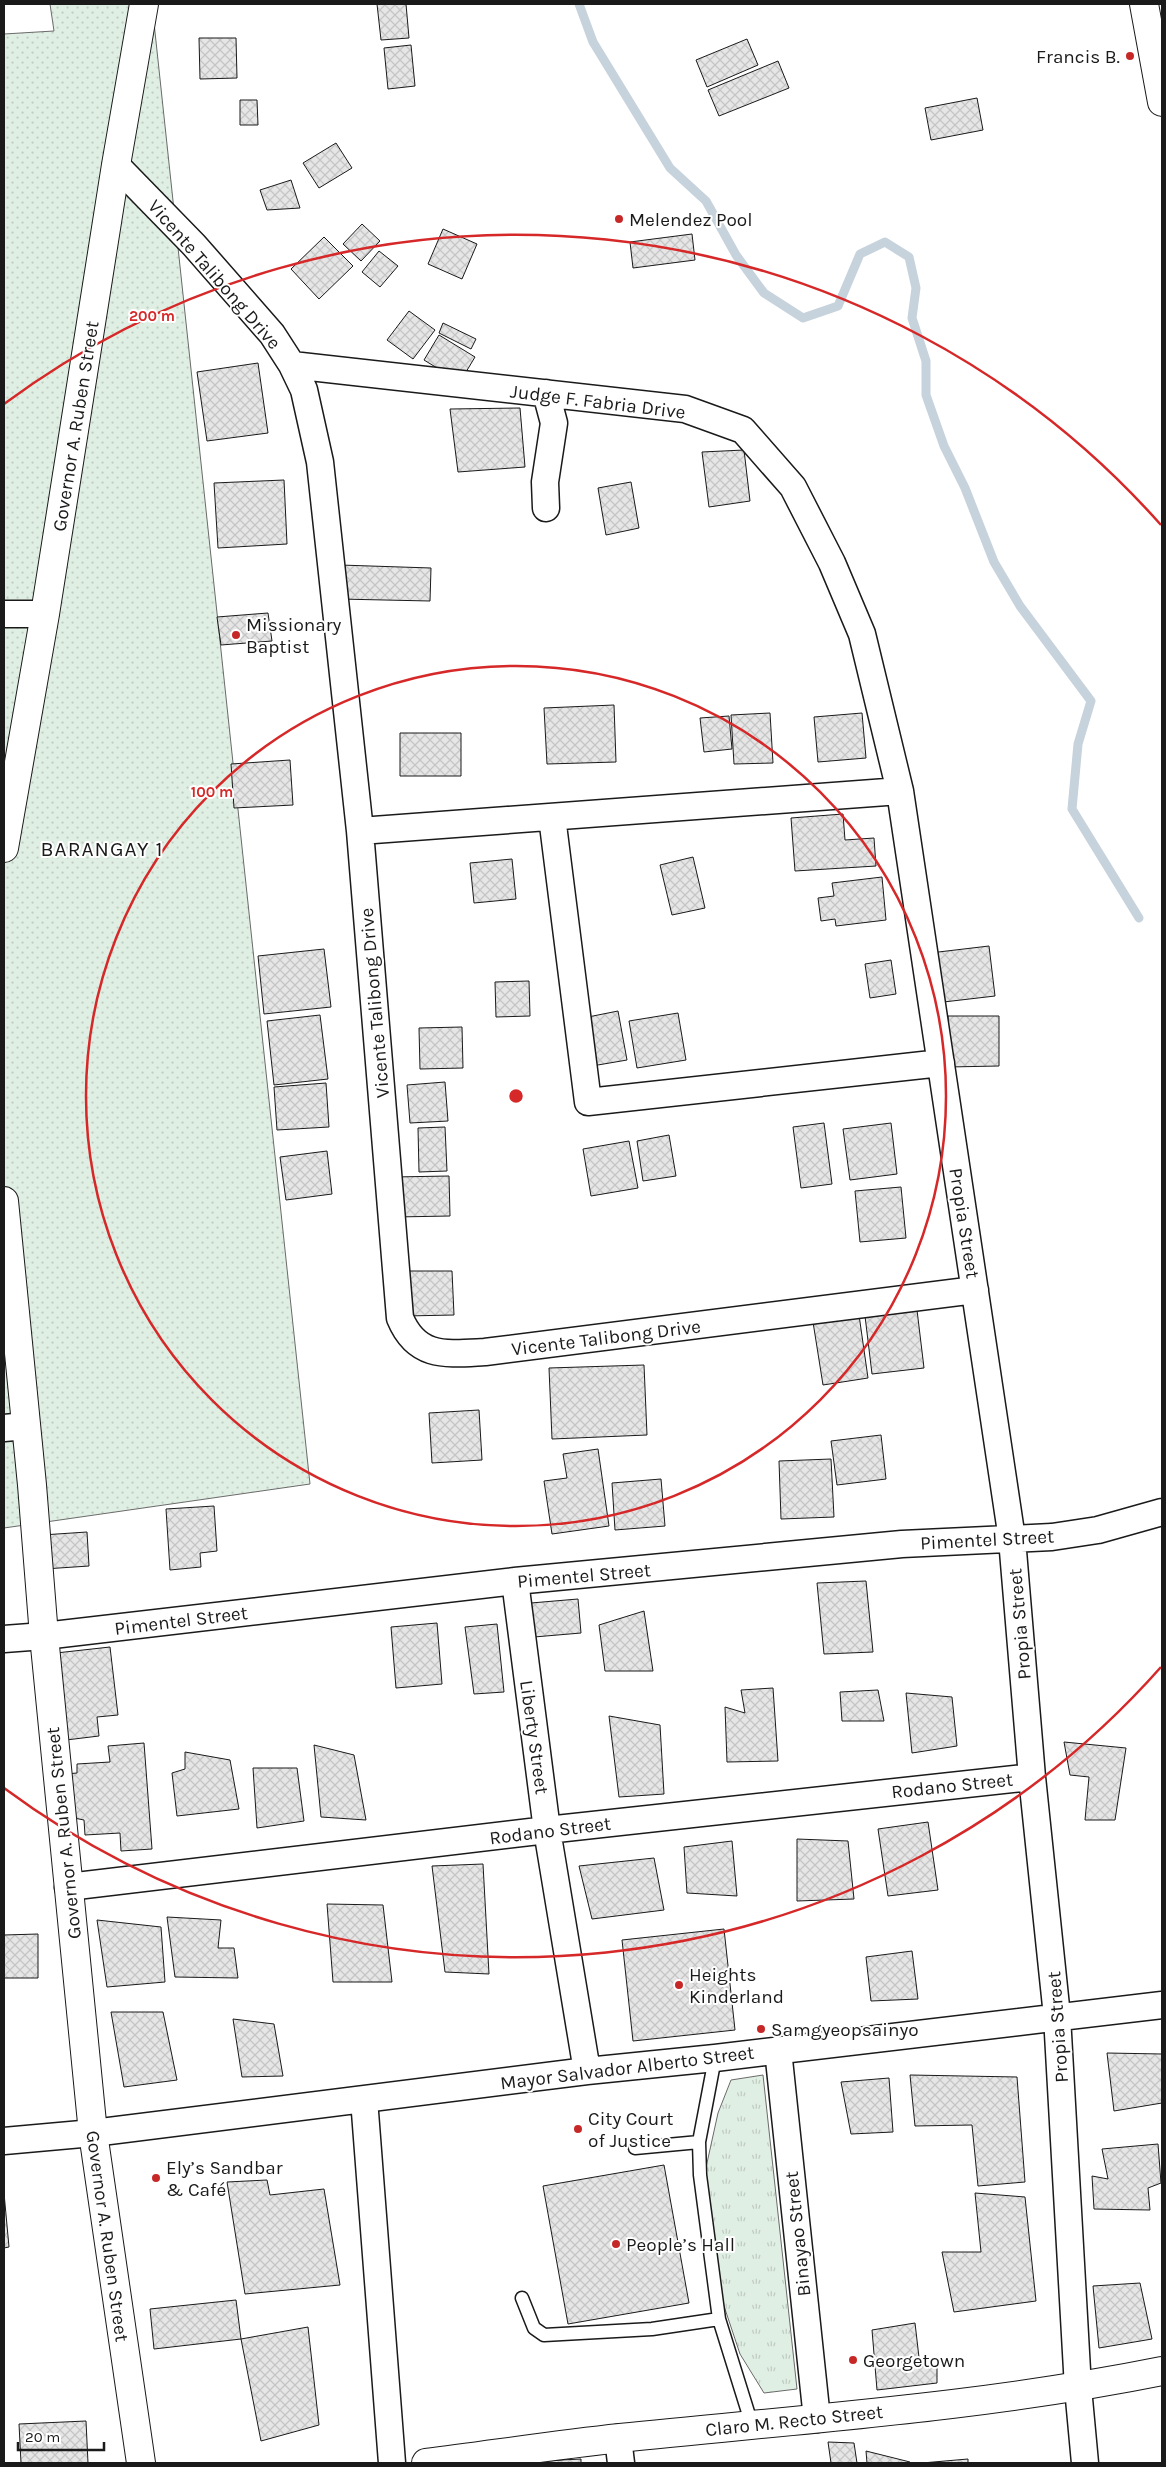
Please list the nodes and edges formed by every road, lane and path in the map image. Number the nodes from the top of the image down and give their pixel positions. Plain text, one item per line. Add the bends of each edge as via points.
1 (144, 4) edge
2 (1144, 4) edge
3 (1162, 102) edge
4 (116, 165) junction
5 (292, 366) junction
6 (546, 393) junction
7 (546, 508) dead end
8 (4, 614) edge
9 (45, 614) junction
10 (900, 791) junction
11 (552, 817) junction
12 (5, 821) edge
13 (360, 831) junction
14 (4, 848) edge
15 (940, 1063) junction
16 (4, 1201) edge
17 (5, 1235) edge
18 (975, 1290) junction
19 (15, 1427) edge
20 (1162, 1512) edge
21 (1012, 1538) junction
22 (514, 1581) junction
23 (44, 1636) junction
24 (4, 1639) edge
25 (1032, 1777) junction
26 (547, 1830) junction
27 (68, 1887) junction
28 (1162, 2005) edge
29 (1057, 2016) junction
30 (778, 2050) junction
31 (715, 2058) junction
32 (587, 2071) junction
33 (364, 2099) junction
34 (93, 2133) junction
35 (4, 2141) edge
36 (699, 2142) junction
37 (635, 2148) dead end
38 (522, 2298) dead end
39 (719, 2319) junction
40 (1162, 2371) edge
41 (1078, 2388) junction
42 (817, 2419) junction
43 (752, 2425) junction
44 (619, 2451) edge
45 (142, 2463) edge
46 (392, 2463) edge
47 (426, 2463) edge
48 (1085, 2463) edge

1 - 4 main road, Governor A. Ruben Street
2 - 3 main road
4 - 5 street, Vicente Talibong Drive via 194,245 272,334
4 - 9 main road, Governor A. Ruben Street
5 - 6 street, Judge F. Fabria Drive
5 - 13 street, Vicente Talibong Drive via 304,390 320,462
6 - 7 street via 554,423 545,482
6 - 10 street, Judge F. Fabria Drive via 685,409 743,430 793,487 832,563 862,634
8 - 9 street
9 - 12 main road, Governor A. Ruben Street
10 - 11 street
10 - 15 street, Propia Street
11 - 13 street
11 - 15 street via 588,1102
12 - 14 main road, Governor A. Ruben Street
13 - 18 street, Vicente Talibong Drive via 400,1318 405,1332 414,1342 443,1354 485,1352
15 - 18 street, Propia Street
16 - 17 main road, Governor A. Ruben Street
17 - 19 main road, Governor A. Ruben Street
18 - 21 street, Propia Street
19 - 23 main road, Governor A. Ruben Street
20 - 21 street, Pimentel Street via 1098,1530 1052,1537
21 - 22 street, Pimentel Street via 902,1544
21 - 25 street, Propia Street
22 - 23 street, Pimentel Street
22 - 26 street, Liberty Street
23 - 24 street, Pimentel Street
23 - 27 main road, Governor A. Ruben Street
25 - 26 street, Rodano Street
25 - 29 street, Propia Street
26 - 27 street, Rodano Street
26 - 32 street, Liberty Street
27 - 34 main road, Governor A. Ruben Street
28 - 29 street, Mayor Salvador Alberto Street
29 - 30 street, Mayor Salvador Alberto Street
29 - 41 street, Propia Street
30 - 31 street, Mayor Salvador Alberto Street
30 - 42 street, Binayao Street
31 - 32 street, Mayor Salvador Alberto Street
31 - 36 lane
32 - 33 street, Mayor Salvador Alberto Street
33 - 34 street, Mayor Salvador Alberto Street
33 - 46 street
34 - 35 street, Mayor Salvador Alberto Street
34 - 45 main road, Governor A. Ruben Street
36 - 37 lane
36 - 39 lane via 705,2219
38 - 39 lane via 534,2328 544,2334 652,2329
39 - 43 lane
40 - 41 main road, Claro M. Recto Street
41 - 42 main road, Claro M. Recto Street
41 - 48 street, Propia Street
42 - 43 main road, Claro M. Recto Street
43 - 44 main road, Claro M. Recto Street
44 - 47 main road, Claro M. Recto Street

